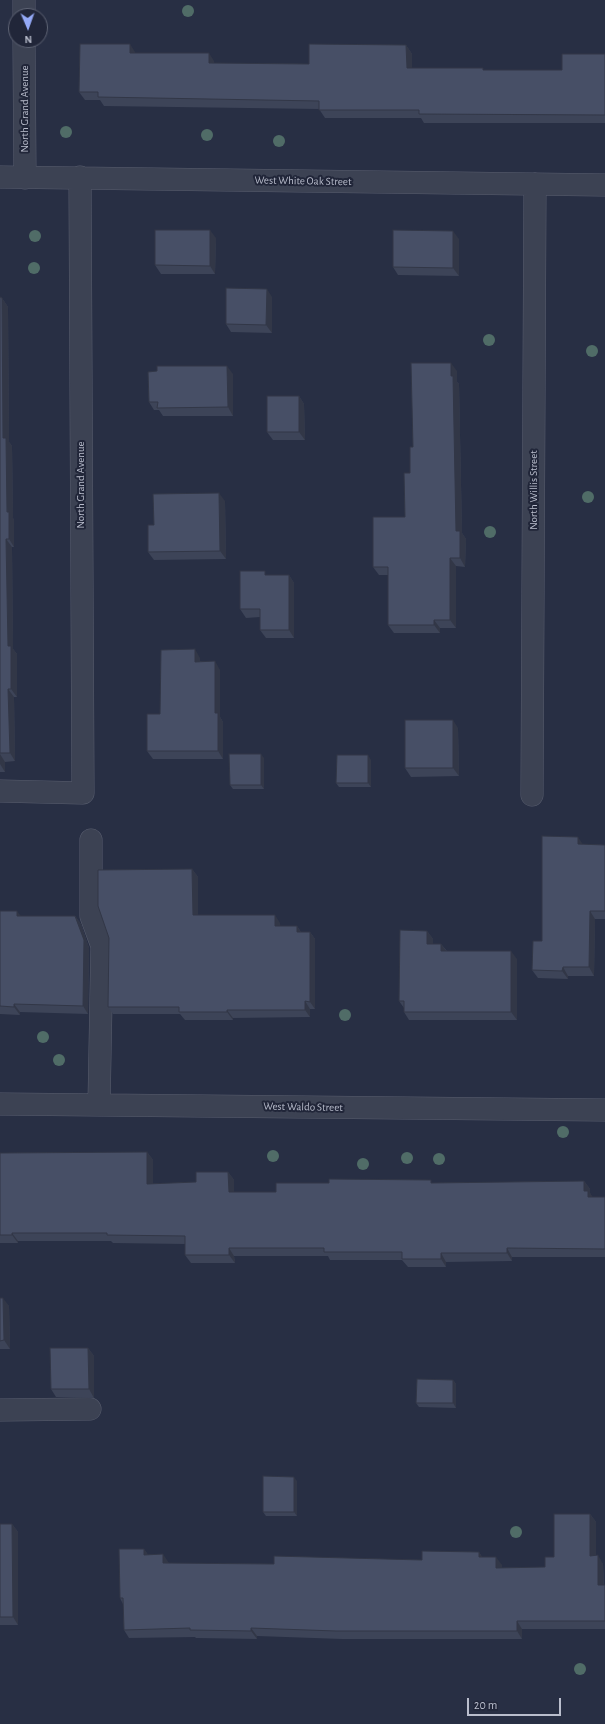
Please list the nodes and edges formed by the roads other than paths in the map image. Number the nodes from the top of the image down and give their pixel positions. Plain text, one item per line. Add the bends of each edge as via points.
1 (24, 48) edge
2 (0, 177) edge
3 (80, 177) junction
4 (25, 178) junction
5 (535, 184) junction
6 (605, 185) edge
7 (0, 792) edge
8 (532, 795) dead end
9 (91, 840) dead end
10 (0, 1104) edge
11 (99, 1104) junction
12 (605, 1110) edge
13 (0, 1410) edge
14 (90, 1410) dead end

1 - 4 street, North Grand Avenue
2 - 4 street, West White Oak Street
3 - 4 street, West White Oak Street
3 - 5 street, West White Oak Street
3 - 7 street, North Grand Avenue via 83,793
5 - 6 street, West White Oak Street
5 - 8 street, North Willis Street
9 - 11 street via 91,916 102,946
10 - 11 street, West Waldo Street
11 - 12 street, West Waldo Street
13 - 14 street

